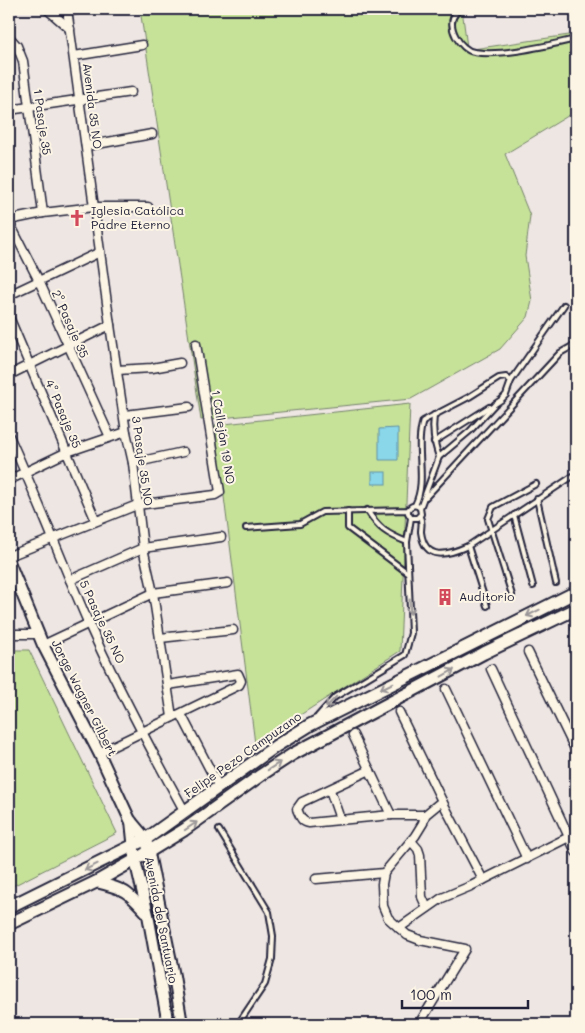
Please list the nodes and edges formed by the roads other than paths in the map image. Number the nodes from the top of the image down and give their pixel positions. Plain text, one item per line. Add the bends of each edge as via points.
1 (47, 9) edge
2 (82, 9) edge
3 (462, 9) edge
4 (67, 10) edge
5 (70, 29) junction
6 (9, 37) edge
7 (576, 39) edge
8 (142, 46) dead end
9 (74, 56) junction
10 (131, 92) dead end
11 (79, 99) junction
12 (29, 108) junction
13 (9, 110) edge
14 (152, 134) dead end
15 (86, 146) junction
16 (94, 207) junction
17 (148, 207) dead end
18 (44, 213) junction
19 (9, 221) edge
20 (100, 252) junction
21 (39, 281) junction
22 (9, 295) edge
23 (564, 305) dead end
24 (9, 317) edge
25 (110, 325) junction
26 (196, 344) dead end
27 (576, 344) edge
28 (67, 346) junction
29 (180, 363) dead end
30 (30, 364) junction
31 (117, 370) junction
32 (9, 375) edge
33 (511, 381) junction
34 (495, 404) junction
35 (189, 407) dead end
36 (125, 415) junction
37 (434, 415) junction
38 (465, 422) junction
39 (470, 431) junction
40 (126, 432) junction
41 (9, 436) edge
42 (110, 437) junction
43 (434, 442) junction
44 (67, 452) junction
45 (183, 452) dead end
46 (439, 457) junction
47 (133, 463) junction
48 (26, 472) junction
49 (576, 474) edge
50 (9, 480) edge
51 (536, 484) dead end
52 (425, 498) junction
53 (537, 499) junction
54 (137, 504) junction
55 (415, 505) junction
56 (420, 508) junction
57 (367, 510) junction
58 (408, 510) junction
59 (348, 511) junction
60 (514, 515) junction
61 (420, 516) junction
62 (411, 518) junction
63 (96, 521) junction
64 (246, 528) dead end
65 (492, 530) junction
66 (221, 537) dead end
67 (52, 540) junction
68 (408, 542) junction
69 (468, 546) junction
70 (143, 548) junction
71 (9, 556) edge
72 (9, 562) edge
73 (408, 572) junction
74 (70, 580) junction
75 (228, 583) dead end
76 (556, 583) dead end
77 (532, 586) dead end
78 (576, 592) edge
79 (153, 593) junction
80 (512, 595) dead end
81 (487, 606) dead end
82 (576, 609) edge
83 (89, 623) junction
84 (234, 630) dead end
85 (9, 634) edge
86 (38, 634) junction
87 (160, 638) junction
88 (43, 645) junction
89 (528, 652) dead end
90 (491, 669) dead end
91 (168, 685) junction
92 (446, 689) dead end
93 (399, 712) dead end
94 (181, 714) junction
95 (172, 717) junction
96 (310, 725) junction
97 (142, 732) junction
98 (353, 735) dead end
99 (576, 751) edge
100 (99, 753) junction
101 (370, 770) junction
102 (219, 787) junction
103 (330, 790) junction
104 (442, 801) junction
105 (185, 812) junction
106 (391, 815) junction
107 (425, 815) junction
108 (340, 819) junction
109 (130, 820) junction
110 (218, 830) dead end
111 (569, 838) junction
112 (146, 839) junction
113 (411, 841) junction
114 (134, 846) junction
115 (149, 851) junction
116 (576, 852) edge
117 (527, 859) junction
118 (135, 860) junction
119 (384, 873) junction
120 (316, 879) dead end
121 (483, 880) junction
122 (96, 882) junction
123 (9, 907) edge
124 (427, 908) junction
125 (148, 915) junction
126 (9, 924) edge
127 (399, 928) junction
128 (168, 1024) edge
129 (182, 1024) edge
130 (238, 1024) edge
131 (419, 1024) edge

1 - 5 street
2 - 4 street
3 - 7 lane via 455,13 452,21 454,32 461,45 472,52 538,48
4 - 5 street, Avenida 35 NO
5 - 9 street, Avenida 35 NO
6 - 12 street, 1 Pasaje 35 via 23,61
8 - 9 street
9 - 11 street, Avenida 35 NO
10 - 11 street
11 - 12 street
11 - 15 street, Avenida 35 NO
12 - 13 street
12 - 18 street, 1 Pasaje 35
14 - 15 street
15 - 16 street, Avenida 35 NO
16 - 17 street
16 - 18 street
16 - 20 street, 3 Pasaje 35 NO
18 - 19 street
19 - 21 street, 2° Pasaje 35
20 - 21 street
20 - 25 street, 3 Pasaje 35 NO
21 - 22 street
21 - 28 street, 2° Pasaje 35
23 - 33 lane
24 - 30 street, 4° Pasaje 35
25 - 28 street
25 - 31 street, 3 Pasaje 35 NO
26 - 54 street, 1 Callejón 19 NO via 220,492
27 - 52 lane via 560,353
28 - 30 street
28 - 42 street, 2° Pasaje 35
29 - 31 street
30 - 32 street
30 - 44 street, 4° Pasaje 35
31 - 36 street, 3 Pasaje 35 NO
33 - 34 lane via 506,395
33 - 37 lane via 506,377 499,378
34 - 38 lane
34 - 39 lane
35 - 36 street
36 - 40 street, 3 Pasaje 35 NO
37 - 43 lane
37 - 55 lane via 423,421 420,431 420,490
38 - 39 lane
38 - 43 lane
39 - 46 lane
40 - 42 street
40 - 47 street, 3 Pasaje 35 NO
41 - 48 street, 5 Pasaje 35 NO
42 - 44 street
43 - 46 lane
44 - 48 street
44 - 63 street, 4° Pasaje 35
45 - 47 street
46 - 52 lane
47 - 54 street, 3 Pasaje 35 NO
48 - 50 street
48 - 67 street, 5 Pasaje 35 NO
49 - 53 lane
51 - 65 lane via 493,506 488,519
52 - 56 lane
53 - 60 lane
53 - 76 lane
54 - 63 street, 1 Callejón 19 NO
54 - 70 street, 3 Pasaje 35 NO
55 - 56 lane
55 - 58 lane
56 - 61 lane
57 - 58 lane
57 - 59 lane
57 - 68 lane via 382,530
58 - 62 lane
59 - 64 lane via 322,512 300,524
59 - 73 lane via 348,528
60 - 65 lane
60 - 77 lane
61 - 62 lane
61 - 69 lane via 426,546 435,554 450,554
62 - 68 lane
63 - 67 street, 1 Callejón 19 NO
65 - 69 lane
65 - 80 lane
66 - 70 street
67 - 71 street, 1 Callejón 19 NO
67 - 74 street, 5 Pasaje 35 NO
68 - 73 lane
69 - 81 lane
70 - 74 street
70 - 79 street, 3 Pasaje 35 NO
72 - 86 street, Jorge Wagner Gilbert
73 -> 96 lane via 411,633 405,655 335,697
74 - 83 street, 5 Pasaje 35 NO
75 - 79 street
78 -> 96 main road, Felipe Pezo Campuzano
79 - 83 street
79 - 87 street, 3 Pasaje 35 NO
115 -> 82 main road via 293,754 484,653
83 - 88 street
83 - 97 street, 5 Pasaje 35 NO
84 - 87 street
85 - 86 street
86 - 88 street, Jorge Wagner Gilbert
87 - 91 street, 3 Pasaje 35 NO
88 - 100 street, Jorge Wagner Gilbert
89 - 99 street
90 - 111 street
91 - 94 street via 238,674 241,678 239,685
91 - 95 street, 3 Pasaje 35 NO
92 - 117 street
93 - 104 street
94 - 95 street
94 - 102 street
95 - 97 street
96 - 102 main road, Felipe Pezo Campuzano
97 - 100 street
97 - 105 street, 5 Pasaje 35 NO
98 - 101 street
100 - 109 street, Jorge Wagner Gilbert
101 - 103 street
101 - 106 street
102 - 105 main road, Felipe Pezo Campuzano
103 - 108 street
103 - 108 street via 302,802 297,809 305,823
104 - 107 street
104 - 121 street
105 - 112 main road, Felipe Pezo Campuzano
106 - 107 street
106 - 108 street
107 - 113 street
109 - 112 street, Jorge Wagner Gilbert
109 - 114 street, Avenida del Santuario
110 - 130 lane via 269,912 274,936 265,984
111 - 116 street
111 - 117 street
112 - 114 main road, Felipe Pezo Campuzano
112 - 115 street, Avenida del Santuario
113 - 119 street
113 - 124 street via 420,855 422,897
114 - 118 street, Avenida del Santuario
114 -> 123 main road, Felipe Pezo Campuzano
115 - 118 main road
115 - 129 street, Avenida del Santuario
117 - 121 street
118 - 122 main road
118 - 125 street, Avenida del Santuario
119 - 120 street
119 - 127 street via 382,906 388,918
121 - 124 street
122 - 125 street via 126,892
122 - 126 main road
124 - 127 street
125 - 128 street, Avenida del Santuario
127 - 131 street via 420,940 465,949

